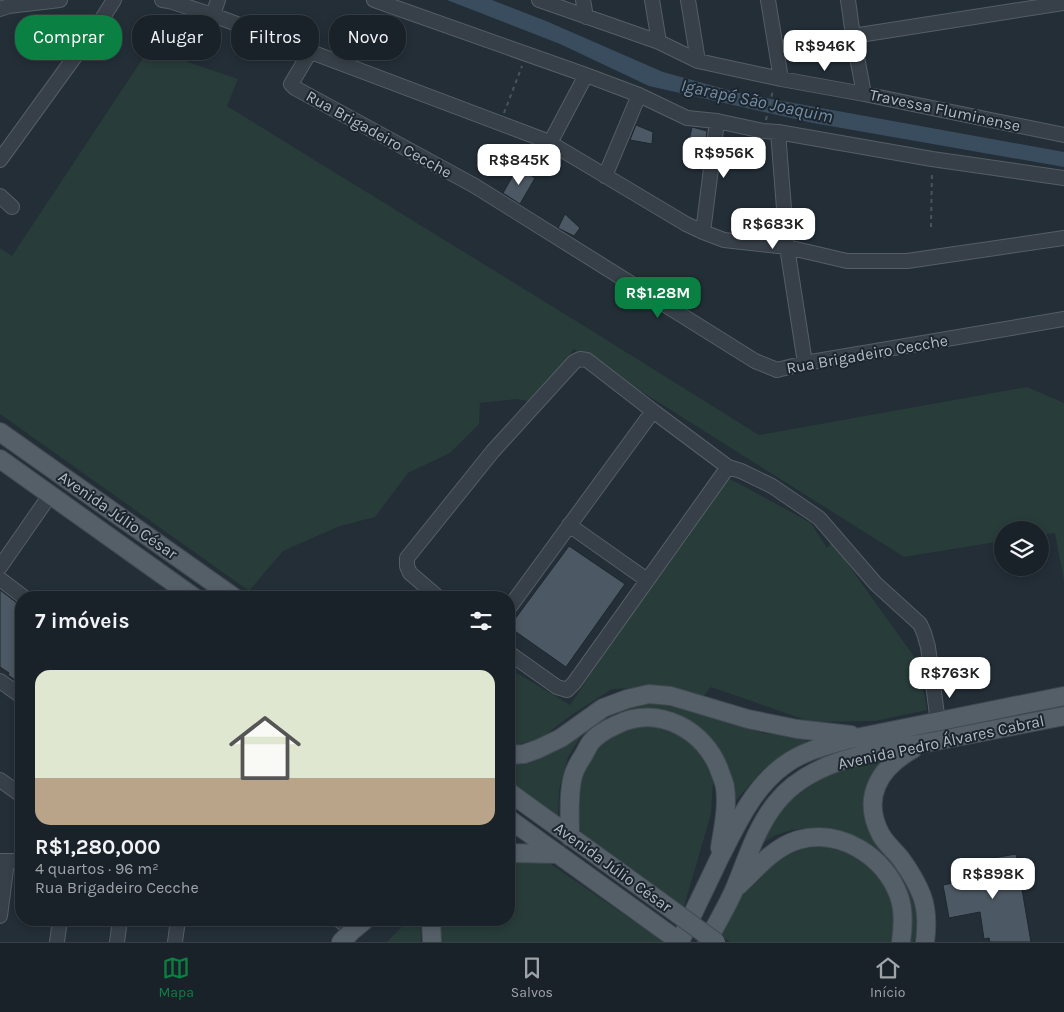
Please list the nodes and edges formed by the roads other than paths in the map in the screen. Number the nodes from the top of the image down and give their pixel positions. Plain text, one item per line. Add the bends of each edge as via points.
1 (60, 0) edge
2 (114, 0) edge
3 (162, 0) edge
4 (218, 0) edge
5 (374, 0) edge
6 (539, 0) edge
7 (583, 0) edge
8 (652, 0) edge
9 (688, 0) edge
10 (768, 0) edge
11 (848, 0) edge
12 (1046, 3) edge
13 (1064, 3) edge
14 (0, 8) edge
15 (213, 15) joint
16 (586, 16) junction
17 (853, 36) junction
18 (659, 42) junction
19 (319, 55) edge
20 (305, 60) edge
21 (698, 61) junction
22 (586, 75) junction
23 (779, 79) junction
24 (639, 94) junction
25 (864, 94) junction
26 (717, 122) junction
27 (778, 132) junction
28 (1064, 135) edge
29 (550, 143) junction
30 (0, 160) edge
31 (604, 176) junction
32 (1064, 178) edge
33 (0, 196) edge
34 (12, 207) dead end
35 (703, 232) junction
36 (1064, 238) edge
37 (788, 248) junction
38 (1064, 319) edge
39 (805, 363) junction
40 (653, 411) junction
41 (0, 432) edge
42 (0, 460) edge
43 (728, 467) junction
44 (50, 495) junction
45 (570, 525) junction
46 (0, 567) edge
47 (0, 579) edge
48 (647, 580) junction
49 (16, 591) edge
50 (185, 591) edge
51 (225, 591) edge
52 (431, 591) edge
53 (515, 600) edge
54 (515, 657) edge
55 (0, 681) edge
56 (15, 692) edge
57 (1064, 696) edge
58 (1064, 716) edge
59 (938, 722) junction
60 (864, 736) junction
61 (920, 744) junction
62 (515, 755) edge
63 (0, 780) edge
64 (15, 791) edge
65 (515, 796) edge
66 (515, 823) edge
67 (570, 837) junction
68 (515, 853) edge
69 (558, 854) junction
70 (9, 861) edge
71 (718, 863) junction
72 (734, 890) junction
73 (0, 916) edge
74 (59, 926) edge
75 (119, 926) edge
76 (177, 926) edge
77 (431, 926) edge
78 (57, 942) edge
79 (117, 942) edge
80 (175, 942) edge
81 (432, 942) edge
82 (680, 942) edge
83 (707, 942) edge
84 (716, 942) edge
85 (901, 942) edge
86 (925, 942) edge

1 - 14 street
2 - 30 street
3 - 15 street
4 - 15 street
5 - 22 street
6 - 16 street, Travessa Fluminense
7 - 16 street
8 - 18 street
9 - 21 street
10 - 23 street
11 - 17 street
12 - 13 street
12 - 17 street
16 - 18 street, Travessa Fluminense
17 - 25 street
18 - 21 street, Travessa Fluminense
19 - 29 street
20 - 39 street, Rua Brigadeiro Cecche via 291,84 295,88 475,186 754,361 776,370
21 - 23 street, Travessa Fluminense
22 - 24 street
22 - 29 street
23 - 25 street, Travessa Fluminense
24 - 26 street via 687,118
24 - 31 street
25 - 28 street, Travessa Fluminense
26 - 27 street
26 - 35 street
27 - 32 street
27 - 37 street
29 - 31 street
31 - 35 street
33 - 34 street
35 - 37 street via 724,240
36 - 37 street via 907,261 846,261
37 - 39 street
38 - 39 street, Rua Brigadeiro Cecche
40 - 43 street
40 - 45 street
40 - 52 street via 587,360 574,362 493,451 407,558 410,573
41 - 51 main road, Avenida Júlio César
42 - 44 main road, Avenida Júlio César
43 - 48 street
43 - 59 street via 772,486 819,518 876,584 920,624 928,647
44 - 46 street
44 - 50 main road, Avenida Júlio César
45 - 48 street
45 - 53 street
47 - 49 street
48 - 54 street via 567,690 557,687
55 - 56 street
57 - 59 main road, Avenida Pedro Álvares Cabral
58 - 61 main road, Avenida Pedro Álvares Cabral
59 - 60 main road, Avenida Pedro Álvares Cabral
60 - 62 main road via 796,729 748,719 672,696 649,694 603,708 561,738 538,750
60 - 71 main road, Avenida Pedro Álvares Cabral via 819,748 783,766 764,783 743,813
61 - 72 main road, Avenida Pedro Álvares Cabral via 842,760 795,785 776,803 760,828
61 - 86 main road via 900,756 885,772 874,791 872,803 882,836 900,858 923,897 927,930
63 - 64 street
65 - 67 main road, Avenida Júlio César
66 - 69 main road, Avenida Júlio César
67 - 71 main road via 573,776 592,742 625,720 646,716 658,718 677,724 698,738 717,764 725,786 726,808
67 - 84 main road, Avenida Júlio César, bridge
68 - 69 main road
69 - 82 main road, Avenida Júlio César
70 - 73 street
71 - 82 main road, Avenida Pedro Álvares Cabral
72 - 83 main road, Avenida Pedro Álvares Cabral
72 - 85 main road via 786,845 815,837 845,841 879,863 890,878 900,898
74 - 78 street
75 - 79 street
76 - 80 street
77 - 81 main road

